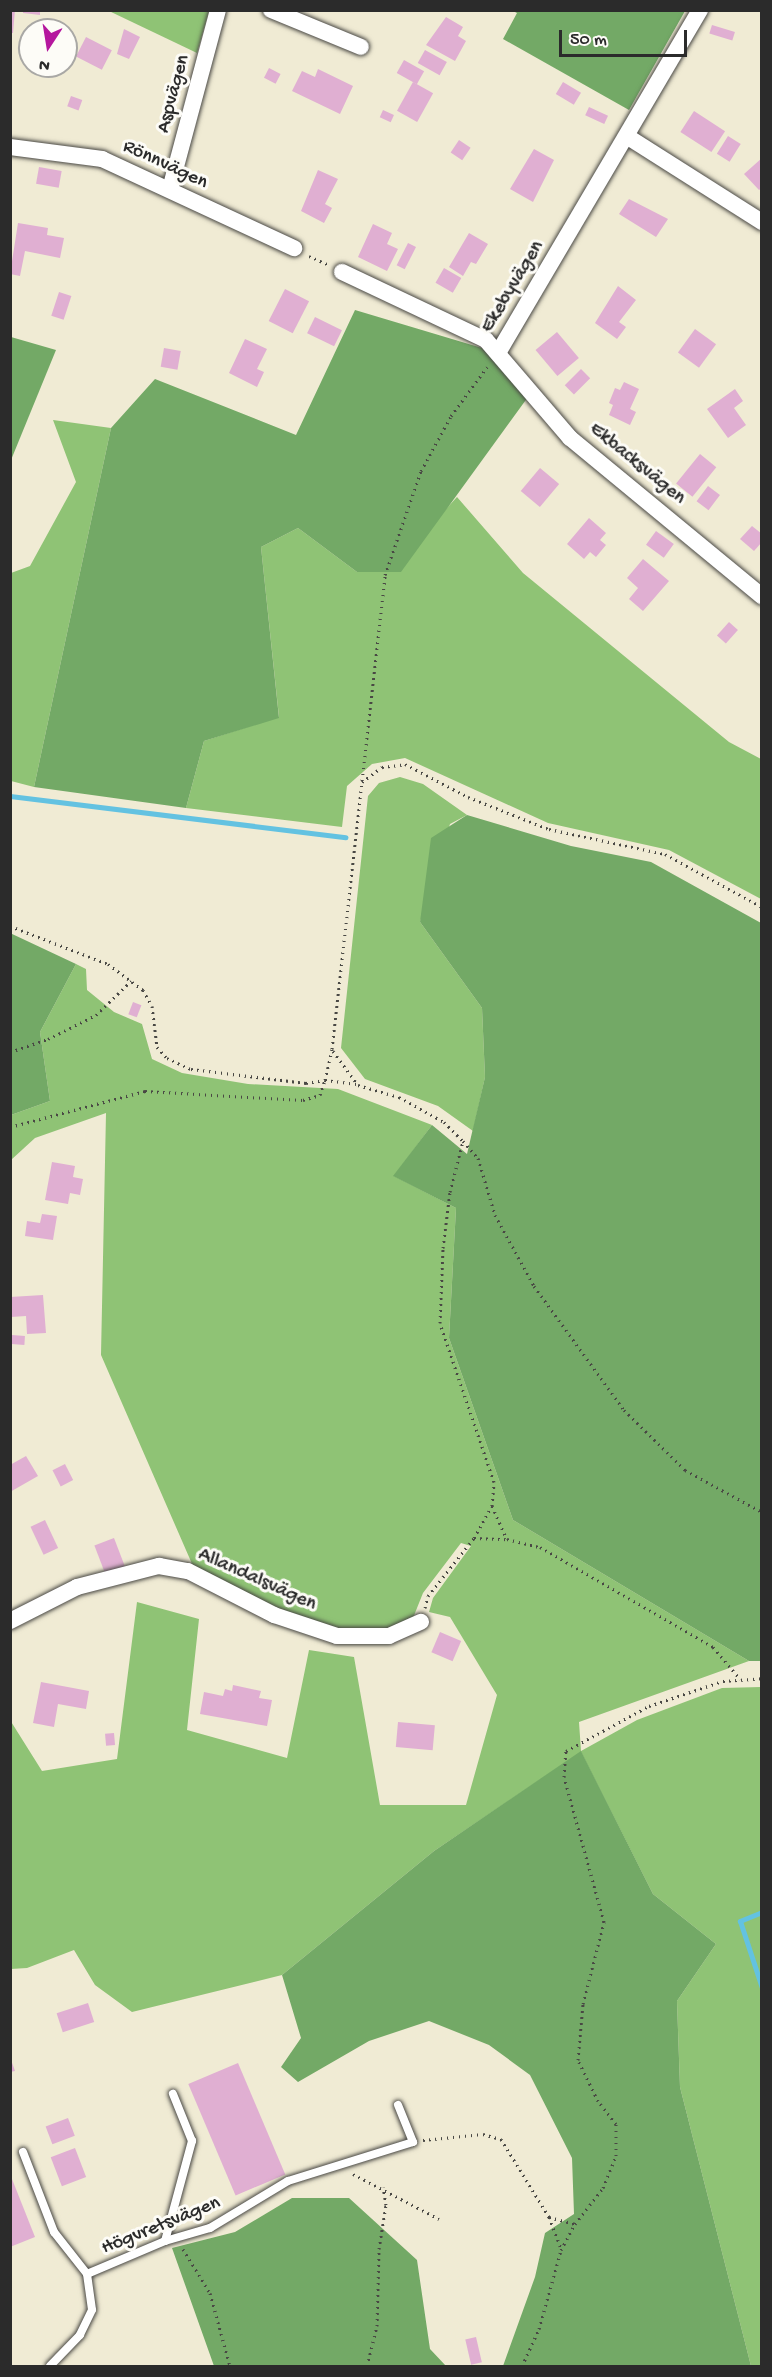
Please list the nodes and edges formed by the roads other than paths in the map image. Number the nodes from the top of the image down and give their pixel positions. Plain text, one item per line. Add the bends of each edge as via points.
1 (218, 10) edge
2 (271, 10) edge
3 (700, 10) edge
4 (361, 47) dead end
5 (628, 137) junction
6 (10, 147) edge
7 (170, 189) junction
8 (762, 222) edge
9 (294, 248) road end
10 (342, 272) road end
11 (498, 353) junction
12 (762, 596) edge
13 (10, 1621) edge
14 (421, 1622) road end
15 (173, 2094) dead end
16 (398, 2105) dead end
17 (23, 2152) dead end
18 (165, 2241) junction
19 (87, 2274) junction
20 (50, 2367) edge

1 - 7 street, Aspvägen
2 - 4 street
3 - 5 street, Ekebyvägen
5 - 8 street
5 - 11 street, Ekebyvägen
6 - 7 street, Rönnvägen via 102,159
7 - 9 street, Rönnvägen
10 - 11 street, Ekebyvägen via 486,340
11 - 12 street, Ekbacksvägen via 570,438
13 - 14 street, Allandalsvägen via 77,1587 159,1566 188,1571 274,1615 337,1636 389,1636
15 - 18 lane via 192,2141
16 - 18 lane, Högvretsvägen via 413,2142 288,2181 210,2228
17 - 19 lane, Högvretsvägen via 54,2232
18 - 19 lane, Högvretsvägen
19 - 20 lane, Högvretsvägen via 92,2310 80,2336

